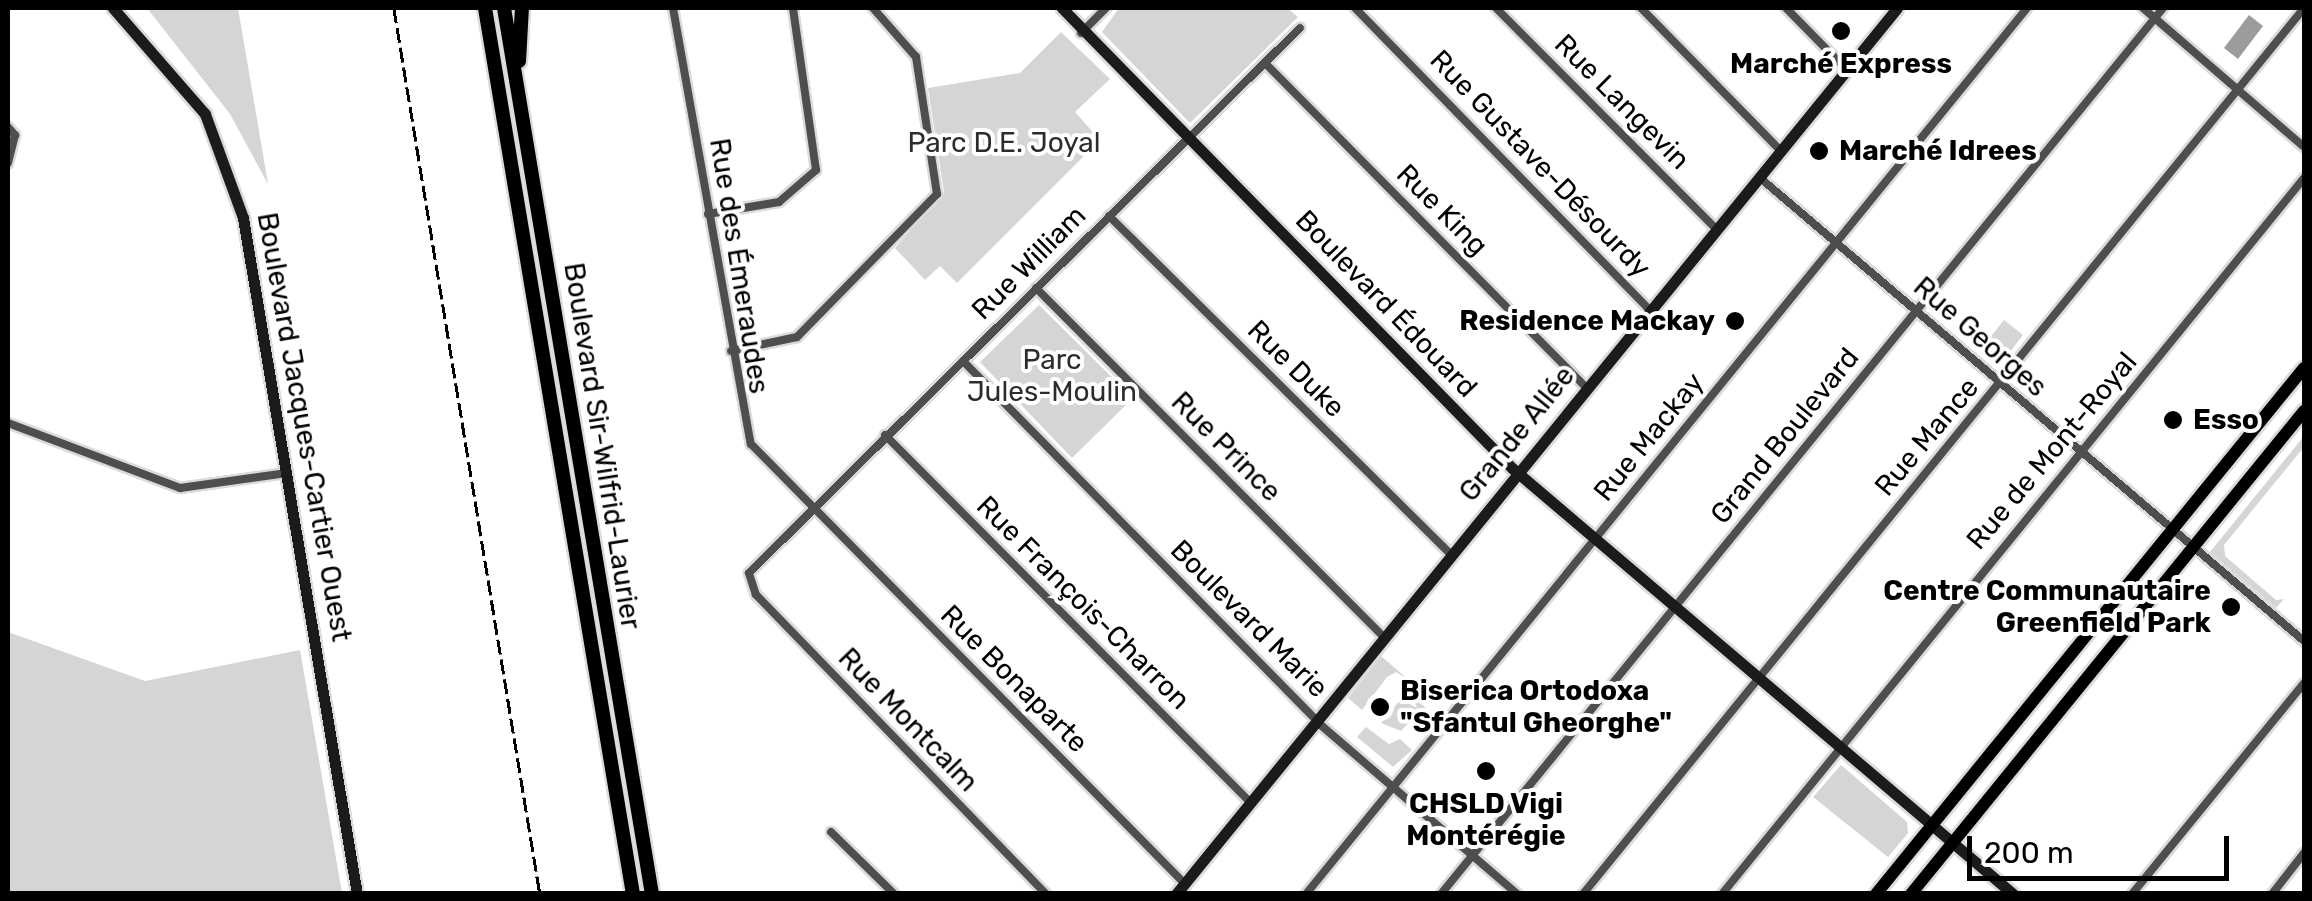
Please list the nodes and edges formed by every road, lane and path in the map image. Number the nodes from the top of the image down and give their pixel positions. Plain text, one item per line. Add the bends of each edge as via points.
1 (113, 8) edge
2 (485, 8) edge
3 (504, 8) edge
4 (522, 8) edge
5 (674, 8) edge
6 (793, 8) edge
7 (873, 8) edge
8 (1052, 8) edge
9 (1062, 8) edge
10 (1106, 8) edge
11 (1355, 8) edge
12 (1496, 8) edge
13 (1640, 8) edge
14 (1786, 8) edge
15 (1897, 8) edge
16 (2026, 8) edge
17 (2143, 8) edge
18 (2163, 8) edge
19 (2304, 8) edge
20 (2155, 18) junction
21 (1300, 28) dead end
22 (1084, 35) junction
23 (1265, 63) junction
24 (1846, 70) junction
25 (2238, 89) junction
26 (518, 92) junction
27 (8, 127) edge
28 (1188, 140) junction
29 (2304, 147) edge
30 (1780, 150) junction
31 (8, 163) edge
32 (1759, 177) junction
33 (2304, 178) edge
34 (708, 214) junction
35 (1108, 216) junction
36 (1716, 229) junction
37 (1835, 243) junction
38 (1036, 288) junction
39 (1650, 310) junction
40 (1916, 312) junction
41 (732, 351) junction
42 (962, 361) junction
43 (2304, 368) edge
44 (2000, 384) junction
45 (1587, 388) junction
46 (2304, 411) edge
47 (8, 423) edge
48 (885, 435) junction
49 (2080, 452) junction
50 (287, 473) junction
51 (1517, 473) junction
52 (812, 507) junction
53 (2172, 530) junction
54 (1595, 540) junction
55 (2193, 548) junction
56 (1451, 555) junction
57 (749, 572) joint
58 (1675, 607) junction
59 (1384, 637) junction
60 (2304, 642) edge
61 (1757, 676) junction
62 (2304, 683) edge
63 (1317, 720) junction
64 (1842, 748) junction
65 (1394, 786) junction
66 (1250, 802) junction
67 (1932, 824) junction
68 (832, 832) dead end
69 (1952, 843) junction
70 (2304, 853) edge
71 (1473, 856) junction
72 (1180, 888) edge
73 (357, 894) edge
74 (632, 894) edge
75 (652, 894) edge
76 (894, 894) edge
77 (1046, 894) edge
78 (1306, 894) edge
79 (1442, 894) edge
80 (1518, 894) edge
81 (1583, 894) edge
82 (1722, 894) edge
83 (1876, 894) edge
84 (1911, 894) edge
85 (2013, 894) edge
86 (2132, 894) edge
87 (2272, 894) edge

1 - 50 main road, Boulevard Jacques-Cartier Ouest via 205,114 227,162 243,218
2 - 74 highway, Boulevard Sir-Wilfrid-Laurier
3 - 26 highway, Boulevard Sir-Wilfrid-Laurier
4 - 26 highway
5 - 34 street, Rue des Émeraudes
6 - 34 street via 816,170 780,202
7 - 41 street via 916,57 937,194 797,337
8 - 22 main road, Boulevard Édouard
9 - 22 main road, Boulevard Édouard
10 - 22 street
11 - 39 street, Rue Gustave-Désourdy
12 - 36 street, Rue Langevin
13 - 30 street
14 - 24 street
15 - 24 main road, Grande Allée
16 - 37 street, Rue Mackay
17 - 20 street
18 - 20 street, Grand Boulevard
19 - 25 street, Rue Mance
20 - 25 street
20 - 40 street, Grand Boulevard
21 - 23 street, Rue William
22 - 28 main road, Boulevard Édouard
23 - 28 street, Rue William
23 - 45 street, Rue King
24 - 30 main road, Grande Allée
25 - 29 street
25 - 44 street, Rue Mance
26 - 75 highway, Boulevard Sir-Wilfrid-Laurier
27 - 31 street via 15,135
28 - 35 street, Rue William
28 - 51 main road, Boulevard Édouard
30 - 32 main road, Grande Allée
32 - 36 main road, Grande Allée
32 - 37 street, Rue Georges
33 - 49 street, Rue de Mont-Royal
34 - 41 street, Rue des Émeraudes
35 - 38 street, Rue William
35 - 56 street, Rue Duke
36 - 39 main road, Grande Allée
37 - 40 street, Rue Georges
37 - 54 street, Rue Mackay
38 - 42 street, Rue William
38 - 59 street, Rue Prince
39 - 45 main road, Grande Allée
40 - 44 street, Rue Georges
40 - 58 street, Grand Boulevard
41 - 52 street, Rue des Émeraudes via 746,434
42 - 48 street, Rue William
42 - 63 street, Boulevard Marie
43 - 53 main road
44 - 49 street, Rue Georges
44 - 61 street, Rue Mance
45 - 51 main road, Grande Allée
46 - 55 main road
47 - 50 street via 180,488
48 - 52 street, Rue William
48 - 66 street, Rue François-Charron
49 - 53 street, Rue Georges
49 - 64 street, Rue de Mont-Royal
50 - 73 main road, Boulevard Jacques-Cartier Ouest
51 - 54 main road, Boulevard Édouard
51 - 56 main road, Grande Allée
52 - 57 street, Rue William
52 - 72 street, Rue Bonaparte
53 - 55 street, Rue Georges
53 - 67 main road
54 - 58 main road, Boulevard Édouard
54 - 65 street, Rue Mackay
55 - 60 street, Rue Georges
55 - 69 main road
56 - 59 main road, Grande Allée
57 - 77 street, Rue Montcalm via 756,595
58 - 61 main road, Boulevard Édouard
58 - 71 street, Grand Boulevard
59 - 63 main road, Grande Allée
61 - 64 main road, Boulevard Édouard
61 - 81 street, Rue Mance
62 - 86 street
63 - 65 street, Boulevard Marie
63 - 66 main road, Grande Allée
64 - 67 main road, Boulevard Édouard
64 - 82 street, Rue de Mont-Royal
65 - 71 street, Boulevard Marie
65 - 78 street, Rue Mackay
66 - 72 main road, Grande Allée
67 - 69 main road, Boulevard Édouard
67 - 83 main road
68 - 76 street
69 - 84 main road
69 - 85 main road, Boulevard Édouard
70 - 87 street
71 - 79 street, Grand Boulevard
71 - 80 street, Boulevard Marie

